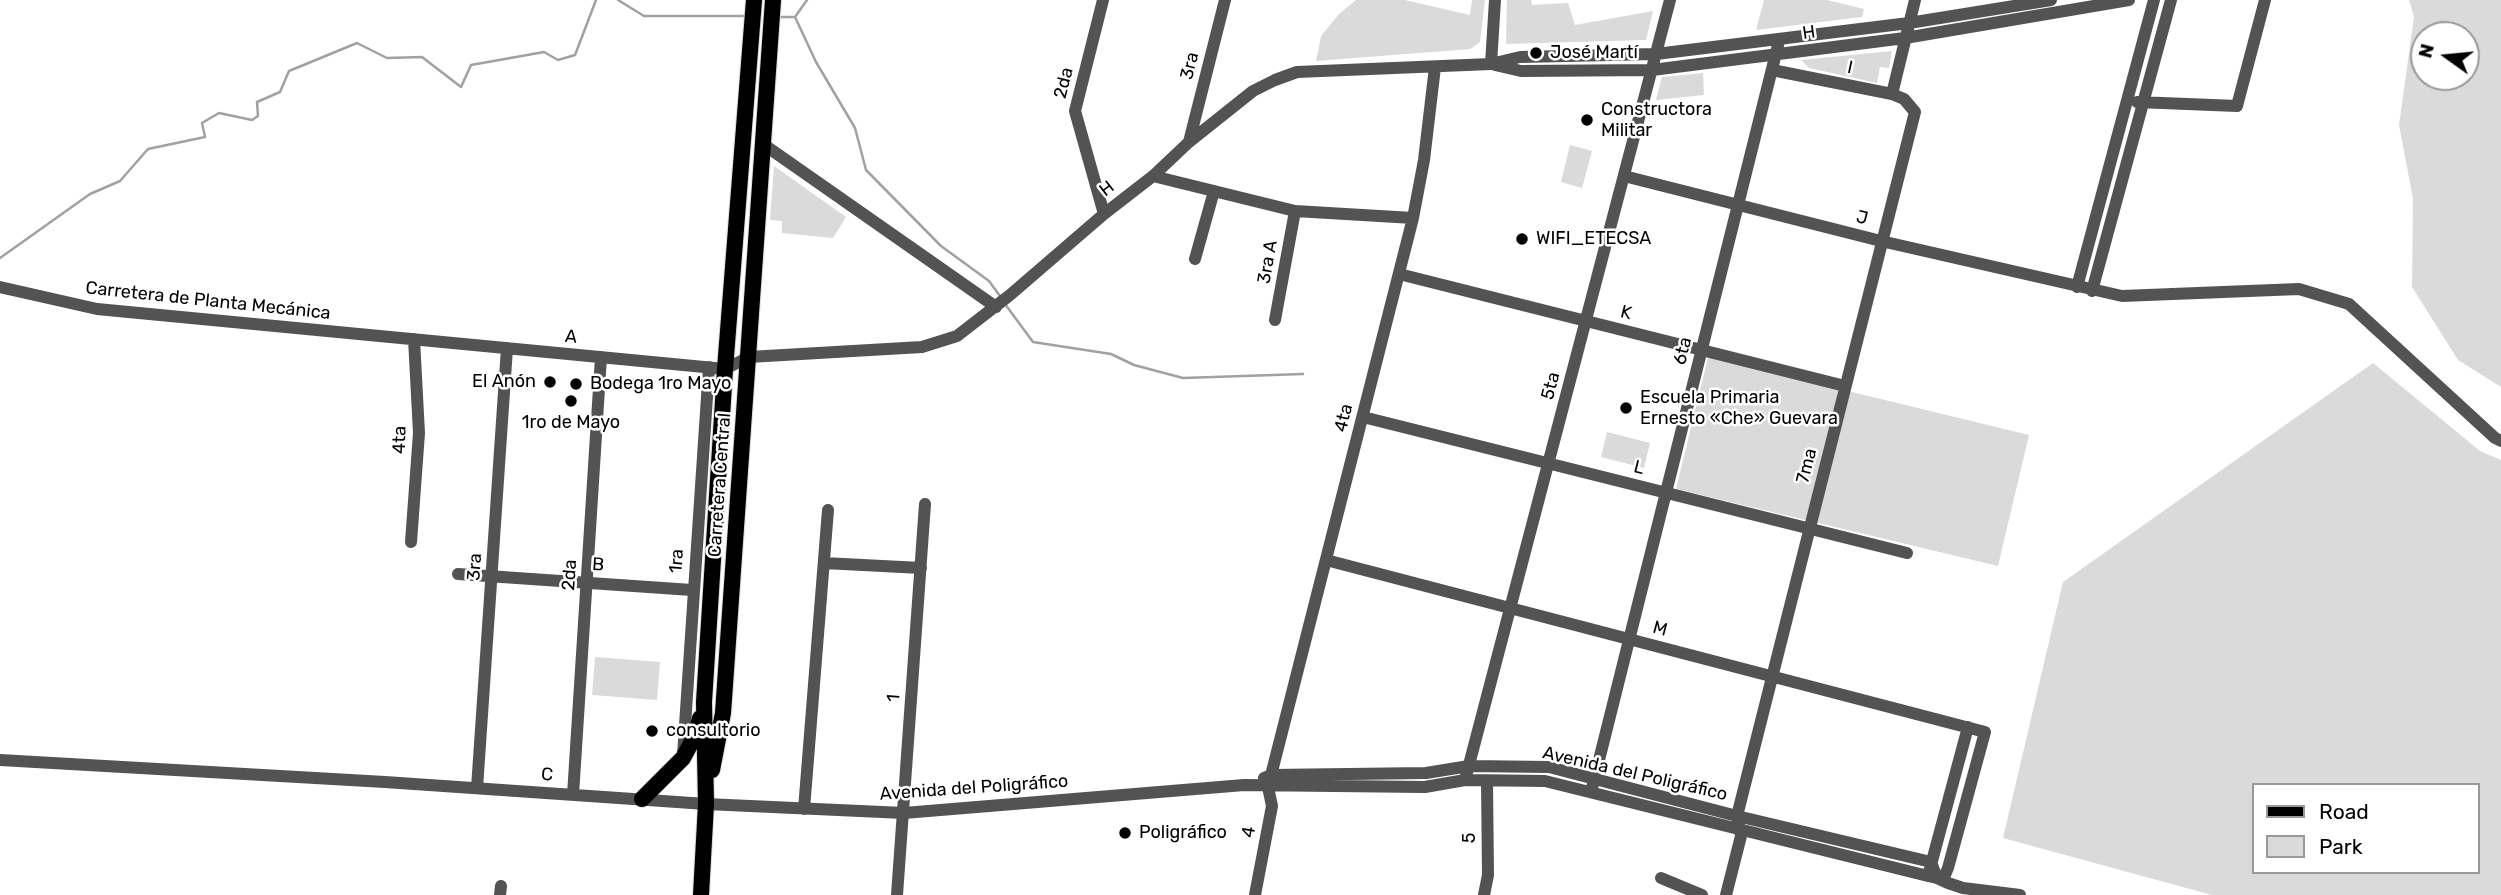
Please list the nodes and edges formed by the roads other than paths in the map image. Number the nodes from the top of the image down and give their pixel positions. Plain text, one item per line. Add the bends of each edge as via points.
1 (1103, 0) edge
2 (1225, 0) edge
3 (1495, 0) edge
4 (1670, 0) edge
5 (1915, 0) edge
6 (2051, 0) edge
7 (2129, 0) edge
8 (2154, 0) edge
9 (2171, 0) edge
10 (2265, 0) edge
11 (754, 3) edge
12 (773, 4) edge
13 (1909, 23) junction
14 (1905, 38) junction
15 (1779, 41) junction
16 (1656, 54) junction
17 (1775, 55) junction
18 (1491, 64) junction
19 (1435, 67) junction
20 (1652, 70) junction
21 (1772, 70) junction
22 (1892, 94) junction
23 (2127, 102) junction
24 (2144, 102) junction
25 (1915, 113) joint
26 (1189, 142) junction
27 (763, 144) junction
28 (1153, 176) junction
29 (1624, 176) junction
30 (1214, 191) junction
31 (1738, 205) junction
32 (1295, 211) junction
33 (1104, 214) junction
34 (1413, 218) junction
35 (1881, 241) junction
36 (1195, 259) dead end
37 (1399, 274) junction
38 (0, 288) edge
39 (2077, 288) junction
40 (2092, 291) junction
41 (996, 307) junction
42 (1275, 320) dead end
43 (1586, 321) junction
44 (414, 339) junction
45 (507, 348) junction
46 (1701, 350) junction
47 (601, 357) junction
48 (749, 357) junction
49 (717, 368) junction
50 (1845, 386) junction
51 (1363, 416) junction
52 (2501, 441) edge
53 (1549, 463) junction
54 (1666, 492) junction
55 (925, 504) dead end
56 (828, 510) dead end
57 (1809, 528) junction
58 (411, 542) dead end
59 (1907, 553) dead end
60 (1326, 560) junction
61 (824, 563) junction
62 (921, 568) junction
63 (458, 573) dead end
64 (492, 576) junction
65 (587, 582) junction
66 (692, 590) junction
67 (1511, 608) junction
68 (1629, 639) junction
69 (1772, 676) junction
70 (704, 702) junction
71 (1968, 727) junction
72 (683, 758) junction
73 (0, 760) edge
74 (1469, 766) junction
75 (1465, 780) junction
76 (1270, 781) junction
77 (1488, 781) junction
78 (1592, 786) junction
79 (477, 788) junction
80 (573, 795) junction
81 (642, 800) junction
82 (706, 804) junction
83 (804, 808) junction
84 (904, 813) junction
85 (1739, 822) junction
86 (1931, 862) junction
87 (1932, 877) junction
88 (1661, 878) dead end
89 (701, 895) edge
90 (897, 895) edge
91 (1255, 895) edge
92 (1484, 895) edge
93 (1702, 895) edge
94 (1726, 895) edge
95 (2020, 895) edge

1 - 33 street, 2da via 1075,111
2 - 26 street, 3ra
3 - 18 street
4 - 16 street, 5ta
5 - 13 street
6 - 13 street, H
7 - 14 street, H
8 - 23 street
9 - 24 street
10 - 24 street via 2237,106
11 - 49 main road, Carretera Central
12 - 27 main road, Carretera Central
13 - 14 street
13 - 15 street, H
14 - 17 street, H
14 - 22 street
15 - 16 street, H
15 - 17 street, 6ta
16 - 18 street, H via 1520,57
16 - 20 street, 5ta
17 - 20 street, H
17 - 21 street, 6ta
18 - 19 street, H
18 - 20 street, H via 1521,71
19 - 26 street, H via 1297,72 1253,91
19 - 34 street, 4ta
20 - 29 street, 5ta
21 - 22 street, I
21 - 31 street, 6ta
22 - 25 street, I via 1904,99
23 - 24 street
23 - 39 street
24 - 40 street
25 - 35 street, 7ma
26 - 28 street, H
27 - 41 street
27 - 48 main road, Carretera Central
28 - 30 street
28 - 33 street, H
29 - 31 street, J
29 - 43 street, 5ta
30 - 32 street
30 - 36 street
31 - 35 street, J
31 - 46 street, 6ta
32 - 34 street
32 - 42 street, 3ra A
33 - 41 street, H
34 - 37 street, 4ta
35 - 39 street, J
35 - 50 street, 7ma
37 - 43 street, K
37 - 51 street, 4ta
38 - 44 street, Carretera de Planta Mecánica via 97,309
39 - 40 street, J
40 - 52 street, J via 2122,296 2299,289 2349,304
41 - 48 street, H via 957,336 931,345
43 - 46 street, K
43 - 53 street, 5ta
44 - 45 street, A
44 - 58 street, 4ta via 419,433
45 - 47 street, A
45 - 64 street, 3ra
46 - 50 street, K
46 - 54 street, 6ta
47 - 49 street, A
47 - 65 street, 2da
48 - 49 street
48 - 82 main road, Carretera Central via 723,713
49 - 66 street, 1ra
49 - 70 main road, Carretera Central
50 - 57 street, 7ma
51 - 53 street, L
51 - 60 street, 4ta
53 - 54 street, L
53 - 67 street, 5ta
54 - 57 street, L
54 - 68 street, 6ta
55 - 62 street, 1
56 - 61 street
57 - 59 street, L
57 - 69 street, 7ma
60 - 67 street, M
60 - 76 street, 4ta
61 - 62 street
61 - 83 street
62 - 84 street, 1
63 - 64 street, B
64 - 65 street, B
64 - 79 street, 3ra
65 - 66 street, B
65 - 80 street, 2da
66 - 72 street, 1ra
67 - 68 street, M
67 - 74 street, 5ta
68 - 69 street, M
68 - 78 street, 6ta
69 - 71 street, M
69 - 85 street, 7ma
70 - 72 main road
70 - 82 main road, Carretera Central
71 - 86 street
71 - 87 street, M via 1985,732 1948,868 1945,875
72 - 81 main road
73 - 79 street, C
74 - 75 street, 5ta
74 - 76 street, Avenida del Poligráfico via 1426,773
74 - 78 street, Avenida del Poligráfico via 1549,767
75 - 76 street, Avenida del Poligráfico via 1425,787
75 - 77 street, Avenida del Poligráfico
76 - 84 street, Avenida del Poligráfico
76 - 91 street, 4 via 1272,806
77 - 78 street, Avenida del Poligráfico via 1545,780
77 - 92 street, 5
78 - 85 street, Avenida del Poligráfico
79 - 80 street, C
80 - 81 street, C
81 - 82 street, C
82 - 83 street, Avenida del Poligráfico
82 - 89 main road, Carretera Central
83 - 84 street, Avenida del Poligráfico
84 - 90 street, 1
85 - 86 street, Avenida del Poligráfico
85 - 87 street, Avenida del Poligráfico
85 - 94 street, 7ma via 1738,848
86 - 87 street
87 - 95 street, Avenida del Poligráfico via 1963,888
88 - 93 street

